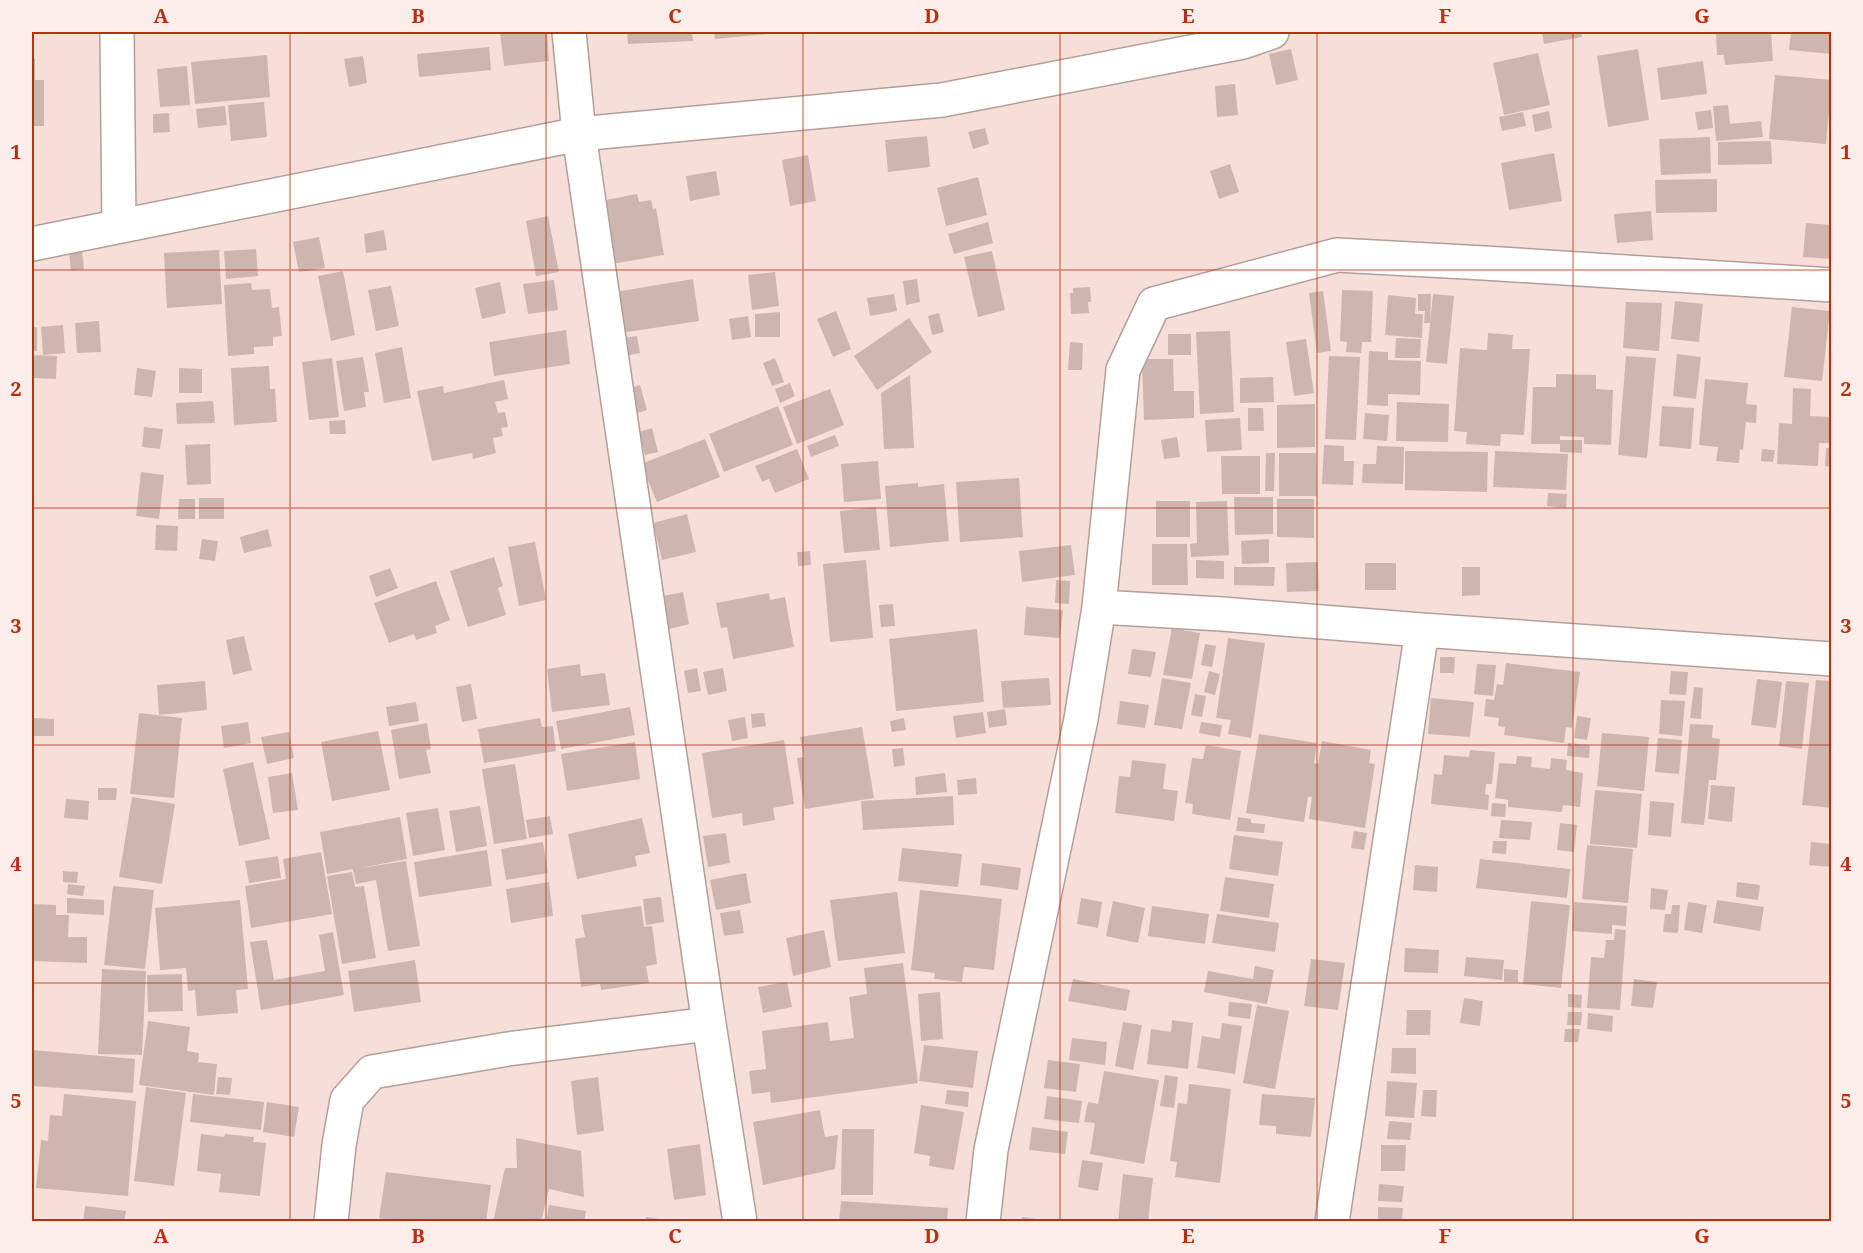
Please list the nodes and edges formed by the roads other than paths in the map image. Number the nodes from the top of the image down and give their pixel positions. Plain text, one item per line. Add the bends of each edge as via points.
1 (117, 32) edge
2 (569, 32) edge
3 (1272, 32) edge
4 (579, 134) junction
5 (119, 226) junction
6 (32, 244) edge
7 (1832, 285) edge
8 (1099, 607) junction
9 (1422, 630) junction
10 (1832, 659) edge
11 (709, 1024) junction
12 (332, 1221) edge
13 (740, 1221) edge
14 (983, 1221) edge
15 (1332, 1221) edge

1 - 5 street
2 - 4 street
3 - 4 street via 1243,42 942,100
4 - 5 street
4 - 11 street
5 - 6 street
7 - 8 street via 1337,255 1154,304 1123,370
8 - 9 street
8 - 14 street via 1081,719 991,1150
9 - 10 street
9 - 15 street
11 - 12 street via 508,1049 372,1072 347,1100
11 - 13 street

